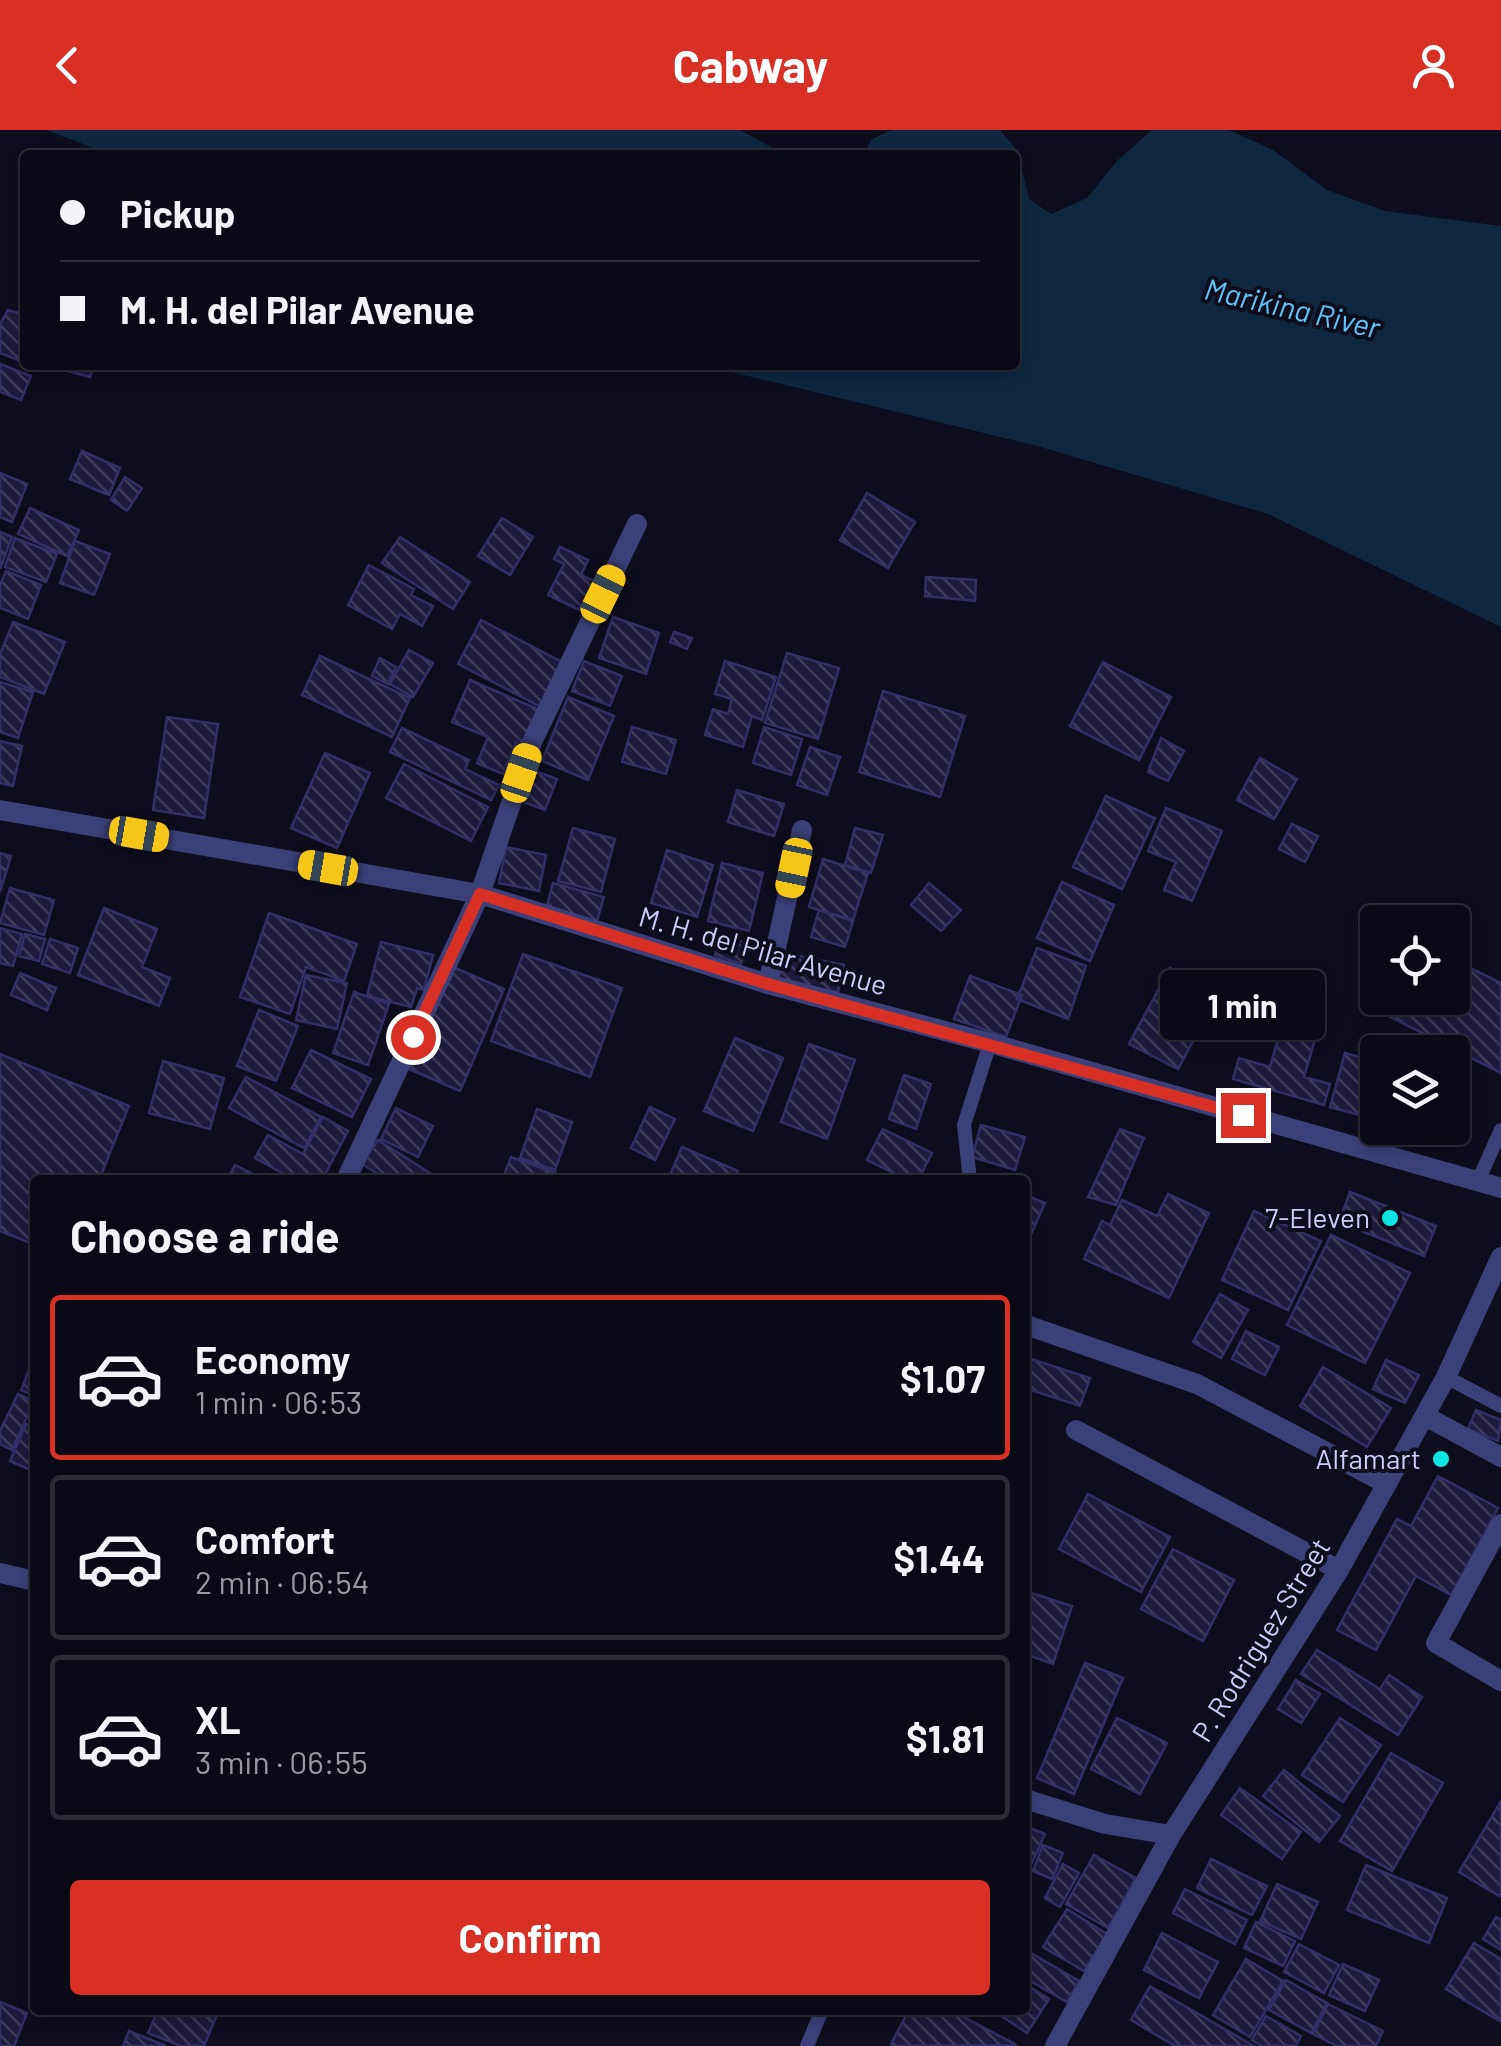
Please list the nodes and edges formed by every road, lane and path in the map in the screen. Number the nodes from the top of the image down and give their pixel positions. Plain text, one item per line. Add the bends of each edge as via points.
1 (636, 524) dead end
2 (0, 810) edge
3 (802, 830) dead end
4 (480, 894) junction
5 (768, 984) junction
6 (990, 1043) junction
7 (1501, 1130) edge
8 (348, 1175) edge
9 (969, 1175) edge
10 (1478, 1181) junction
11 (1501, 1188) edge
12 (1501, 1257) edge
13 (1030, 1326) edge
14 (1446, 1377) junction
15 (1501, 1406) edge
16 (1424, 1416) junction
17 (1076, 1430) dead end
18 (1501, 1457) edge
19 (1387, 1484) junction
20 (1501, 1524) edge
21 (1338, 1570) junction
22 (0, 1574) edge
23 (30, 1579) edge
24 (1501, 1681) edge
25 (1030, 1801) edge
26 (1171, 1835) junction
27 (820, 2015) edge
28 (807, 2046) edge
29 (1055, 2046) edge

1 - 4 street via 532,742
2 - 4 street, M. H. del Pilar Avenue
3 - 5 street
4 - 5 street, M. H. del Pilar Avenue
4 - 8 street
5 - 6 street, M. H. del Pilar Avenue
6 - 9 lane via 964,1124
6 - 10 street, M. H. del Pilar Avenue
7 - 10 lane
10 - 11 street, M. H. del Pilar Avenue
12 - 14 street, P. Rodriguez Street
13 - 19 street via 1197,1384
14 - 15 lane
14 - 16 street, P. Rodriguez Street
16 - 18 street
16 - 19 street, P. Rodriguez Street
17 - 21 street
19 - 21 street, P. Rodriguez Street
20 - 24 street via 1436,1643
21 - 26 street, P. Rodriguez Street
22 - 23 street
25 - 26 street
26 - 29 street, P. Rodriguez Street
27 - 28 lane

